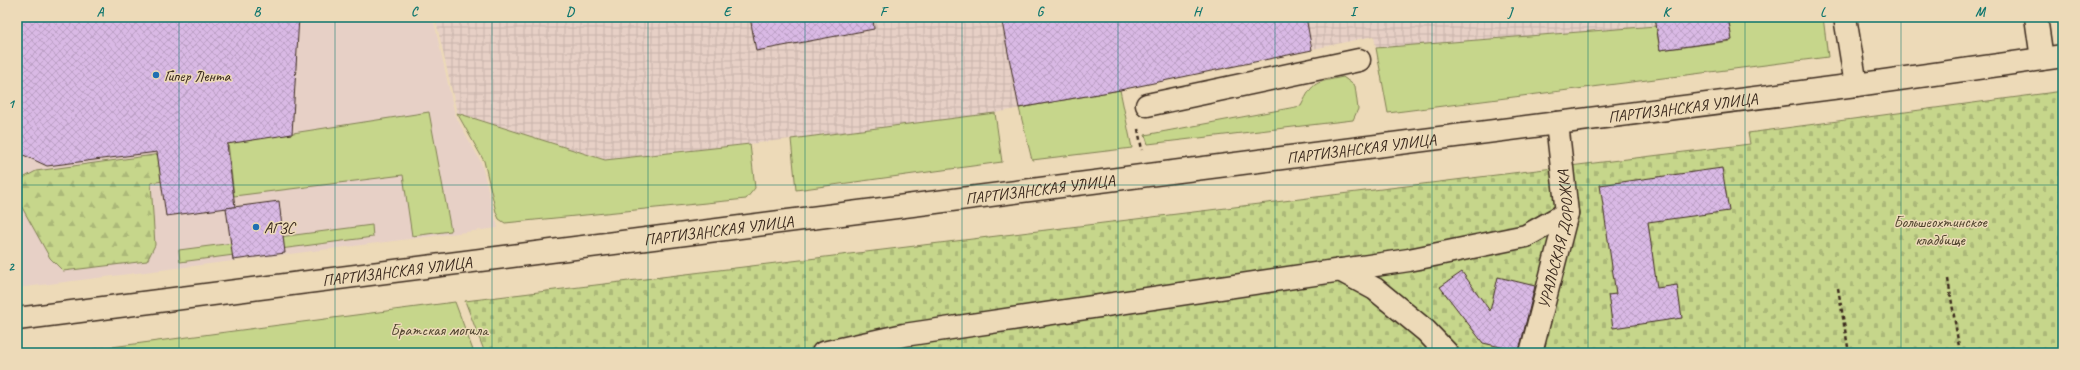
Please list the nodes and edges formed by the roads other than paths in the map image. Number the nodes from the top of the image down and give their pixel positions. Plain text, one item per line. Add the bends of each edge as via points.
1 (1845, 17) edge
2 (2036, 17) edge
3 (2052, 57) edge
4 (1359, 60) dead end
5 (1856, 85) junction
6 (1147, 105) dead end
7 (1557, 123) junction
8 (1567, 213) junction
9 (1340, 270) junction
10 (17, 319) edge
11 (823, 353) edge
12 (1447, 353) edge
13 (1531, 353) edge

1 - 5 street
2 - 3 street
3 - 5 street, ПАРТИЗАНСКАЯ УЛИЦА
4 - 6 street
5 - 7 street, ПАРТИЗАНСКАЯ УЛИЦА
7 - 8 street, УРАЛЬСКАЯ ДОРОЖКА
7 - 10 street, ПАРТИЗАНСКАЯ УЛИЦА
8 - 9 street via 1526,236 1409,260
8 - 13 street, УРАЛЬСКАЯ ДОРОЖКА
9 - 11 street via 904,335
9 - 12 street via 1375,289 1426,331

